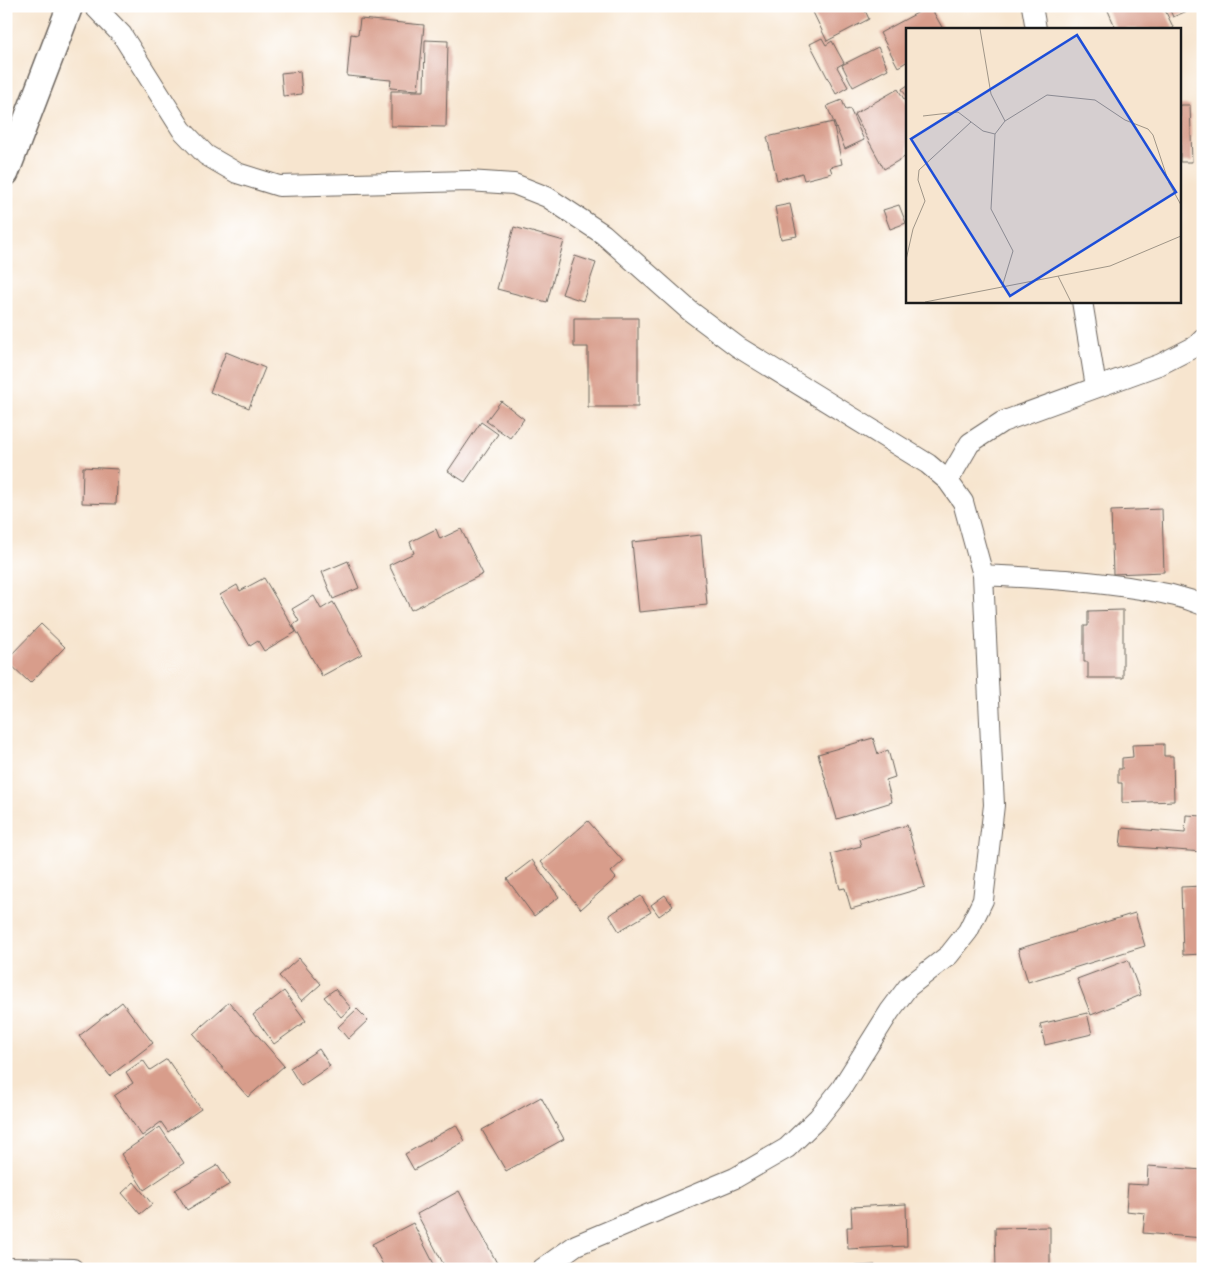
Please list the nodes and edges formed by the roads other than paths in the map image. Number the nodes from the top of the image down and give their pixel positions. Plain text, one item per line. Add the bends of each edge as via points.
1 (70, 6) edge
2 (94, 6) edge
3 (1032, 6) edge
4 (1036, 28) edge
5 (6, 173) edge
6 (1082, 302) edge
7 (1203, 339) edge
8 (1096, 387) junction
9 (948, 481) junction
10 (983, 575) junction
11 (1203, 605) edge
12 (6, 1268) edge
13 (73, 1269) edge
14 (542, 1269) edge

1 - 5 street
2 - 9 street via 122,35 182,130 206,154 237,173 279,186 468,181 514,184 547,197 603,234 690,311 738,347 928,464
3 - 4 street
6 - 8 street
7 - 8 street via 1161,364
8 - 9 street via 1002,422 970,442
9 - 10 street via 963,502
10 - 11 street via 1104,584 1183,597
10 - 14 street via 994,805 983,900 968,932 949,955 908,987 841,1089 818,1118 787,1148 735,1178 576,1245
12 - 13 street

